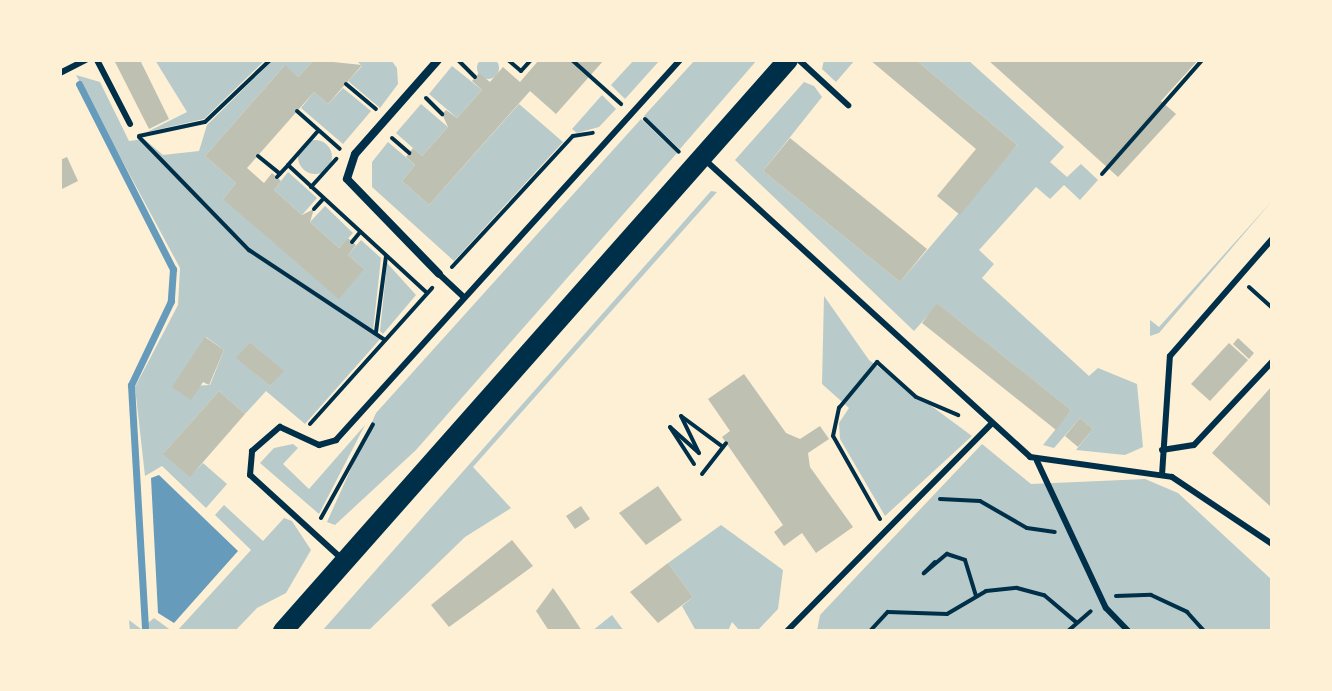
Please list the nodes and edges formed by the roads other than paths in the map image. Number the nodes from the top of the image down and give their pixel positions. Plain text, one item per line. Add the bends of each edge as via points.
1 (86, 60) edge
2 (97, 60) edge
3 (438, 60) edge
4 (680, 60) edge
5 (788, 60) edge
6 (799, 60) edge
7 (60, 73) edge
8 (848, 105) dead end
9 (130, 124) road end
10 (691, 155) junction
11 (1272, 239) edge
12 (441, 275) joint
13 (463, 296) junction
14 (1272, 362) edge
15 (991, 424) junction
16 (1162, 450) junction
17 (1037, 461) junction
18 (1162, 475) junction
19 (1272, 544) edge
20 (345, 561) junction
21 (283, 631) edge
22 (787, 631) edge
23 (1128, 631) edge

1 - 7 lane
2 - 9 lane
3 - 12 street via 355,154 347,179
4 - 13 lane
5 - 10 main road
6 - 8 lane
10 - 15 lane
10 - 20 main road
11 - 16 lane via 1170,356
12 - 13 lane
13 - 20 lane via 331,444 272,430 248,467
14 - 16 lane via 1194,445
15 - 17 lane
15 - 22 lane
16 - 18 lane
17 - 18 lane
17 - 23 lane via 1103,602
18 - 19 lane
20 - 21 main road

